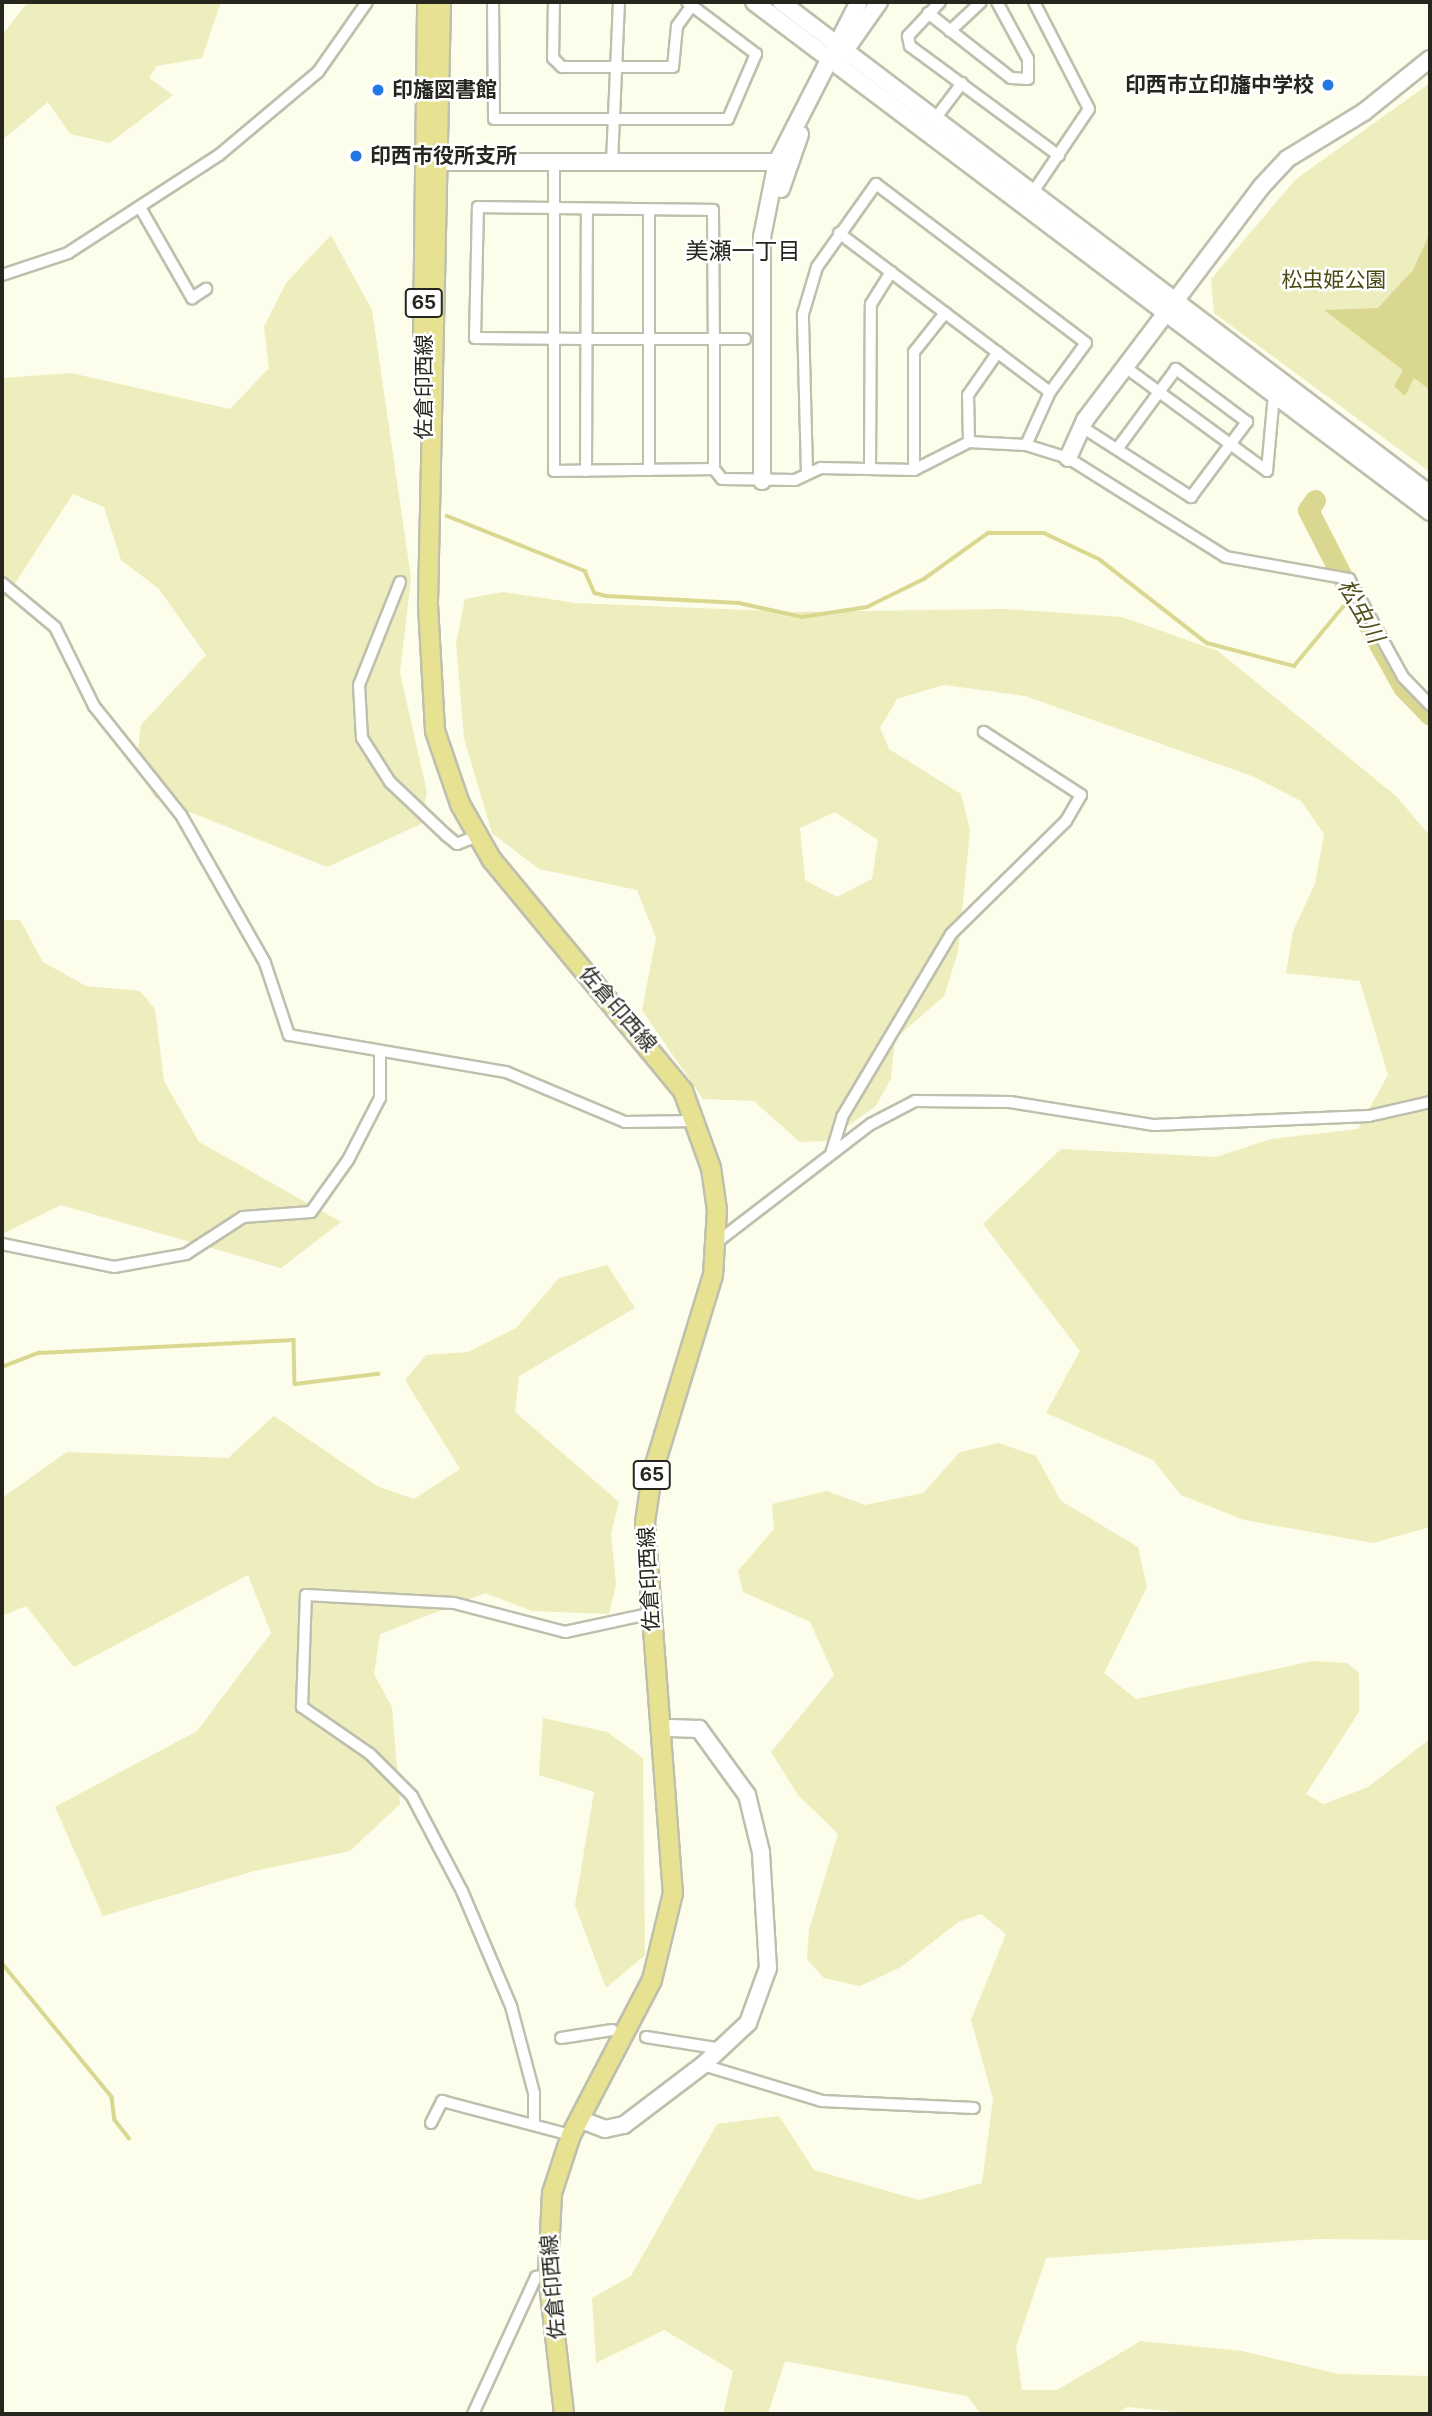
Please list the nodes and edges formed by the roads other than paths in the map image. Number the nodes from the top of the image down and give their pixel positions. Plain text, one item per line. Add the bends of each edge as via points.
1 (367, 2) edge
2 (427, 2) edge
3 (441, 2) edge
4 (494, 2) edge
5 (554, 2) edge
6 (619, 2) edge
7 (754, 2) edge
8 (780, 2) edge
9 (859, 2) edge
10 (879, 2) edge
11 (940, 2) edge
12 (981, 2) edge
13 (997, 2) edge
14 (1034, 2) edge
15 (690, 4) edge
16 (928, 13) junction
17 (950, 31) junction
18 (836, 54) junction
19 (1430, 59) edge
20 (613, 68) junction
21 (962, 83) junction
22 (613, 119) junction
23 (935, 119) junction
24 (1059, 156) junction
25 (432, 162) junction
26 (612, 162) junction
27 (777, 162) junction
28 (554, 164) junction
29 (1028, 199) junction
30 (554, 208) junction
31 (141, 209) junction
32 (587, 209) junction
33 (649, 210) junction
34 (839, 233) junction
35 (764, 259) junction
36 (891, 272) junction
37 (2, 275) edge
38 (206, 289) dead end
39 (1170, 307) junction
40 (945, 313) junction
41 (554, 339) junction
42 (587, 339) junction
43 (649, 339) junction
44 (714, 339) junction
45 (745, 339) dead end
46 (998, 352) junction
47 (1125, 367) junction
48 (1051, 392) junction
49 (1159, 392) junction
50 (1274, 394) junction
51 (1082, 427) junction
52 (969, 442) junction
53 (1231, 444) junction
54 (1026, 445) junction
55 (1117, 449) junction
56 (1068, 458) junction
57 (715, 468) junction
58 (870, 469) junction
59 (649, 470) junction
60 (914, 470) junction
61 (586, 471) junction
62 (807, 472) junction
63 (762, 481) junction
64 (1430, 494) edge
65 (1430, 512) edge
66 (400, 582) dead end
67 (2, 583) edge
68 (1430, 705) edge
69 (984, 733) dead end
70 (477, 836) junction
71 (380, 1052) junction
72 (1430, 1102) edge
73 (698, 1121) junction
74 (831, 1154) junction
75 (717, 1242) junction
76 (2, 1244) edge
77 (649, 1614) junction
78 (662, 1728) junction
79 (612, 2030) dead end
80 (646, 2037) dead end
81 (561, 2038) dead end
82 (722, 2049) junction
83 (703, 2065) junction
84 (974, 2108) dead end
85 (431, 2123) dead end
86 (534, 2124) junction
87 (575, 2127) junction
88 (548, 2275) junction
89 (473, 2414) edge
90 (564, 2414) edge

1 - 31 street via 318,72 219,155
2 - 25 main road, 佐倉印西線 / 65
3 - 25 main road, 佐倉印西線 / 65
4 - 22 street via 494,119
5 - 20 street via 556,65
6 - 20 street
7 - 18 street
8 - 18 street
9 - 18 street
10 - 18 street
11 - 16 street
12 - 17 street
13 - 17 street via 1028,60 1028,79 1011,79
14 - 24 street via 1088,109
15 - 20 street via 677,26 673,67
15 - 22 street via 756,54 728,119
16 - 17 street
16 - 21 street via 908,36 910,46
18 - 23 street
18 - 27 street
18 - 29 street
18 - 35 street via 784,177
19 - 39 street via 1364,111 1287,159
20 - 22 street
21 - 23 street
21 - 24 street
22 - 26 street
23 - 29 street
24 - 29 street
25 - 28 street
25 - 70 main road, 佐倉印西線 / 65 via 428,605 435,731 444,768
26 - 27 street
26 - 28 street
27 - 35 street
28 - 30 street
29 - 39 street
30 - 32 street
30 - 41 street
30 - 41 street via 478,207 475,338
31 - 37 street via 68,253
31 - 38 street via 192,298
32 - 33 street
32 - 42 street
33 - 43 street
33 - 44 street via 713,210
34 - 36 street
34 - 48 street via 876,184 1086,342
34 - 62 street via 817,267 803,314
35 - 63 street
36 - 40 street
36 - 58 street via 871,304
39 - 47 street
39 - 50 street
39 - 64 street
40 - 46 street
40 - 60 street via 914,352
41 - 42 street
41 - 61 street via 554,471
42 - 43 street
42 - 61 street
43 - 44 street
43 - 59 street
44 - 45 street
44 - 57 street
46 - 48 street
46 - 52 street via 968,395
47 - 49 street
47 - 51 street
48 - 54 street
49 - 53 street
49 - 53 street via 1176,369 1247,422
49 - 55 street
50 - 53 street via 1267,471
50 - 65 street
51 - 55 street
51 - 56 street
52 - 54 street
52 - 60 street
53 - 55 street via 1191,496
54 - 56 street
56 - 68 street via 1226,557 1349,579 1403,677
57 - 59 street
57 - 63 street via 722,479
58 - 60 street
58 - 62 street
59 - 61 street
62 - 63 street via 795,480
66 - 70 street via 359,685 362,738 383,774 446,835 457,844
67 - 71 street via 55,627 94,706 181,815 265,963 289,1035
69 - 74 street via 1081,795 1066,821 951,934 842,1117
70 - 73 main road, 佐倉印西線 / 65 via 507,881 661,1058
71 - 73 street via 506,1072 625,1122
71 - 76 street via 380,1098 348,1160 311,1212 243,1217 186,1254 114,1267
72 - 74 street via 1369,1116 1154,1125 1010,1102 931,1099 871,1124
73 - 75 main road, 佐倉印西線 / 65 via 712,1168
74 - 75 street
75 - 77 main road, 佐倉印西線 / 65 via 701,1325 652,1475 645,1548
77 - 78 main road, 佐倉印西線 / 65
77 - 86 street via 565,1632 454,1603 306,1595 302,1707 370,1754 412,1796 462,1891 511,2006 534,2093
78 - 82 street via 688,1727 707,1735 747,1795 759,1840 768,1968 748,2023
78 - 87 main road, 佐倉印西線 / 65 via 673,1843 668,1926 652,1980
79 - 81 street
80 - 82 street
82 - 83 street
83 - 84 street via 822,2101
83 - 87 street via 624,2125
85 - 86 street via 442,2101
86 - 87 street
87 - 88 main road, 佐倉印西線 / 65 via 552,2193
88 - 89 street via 536,2277
88 - 90 main road, 佐倉印西線 / 65

